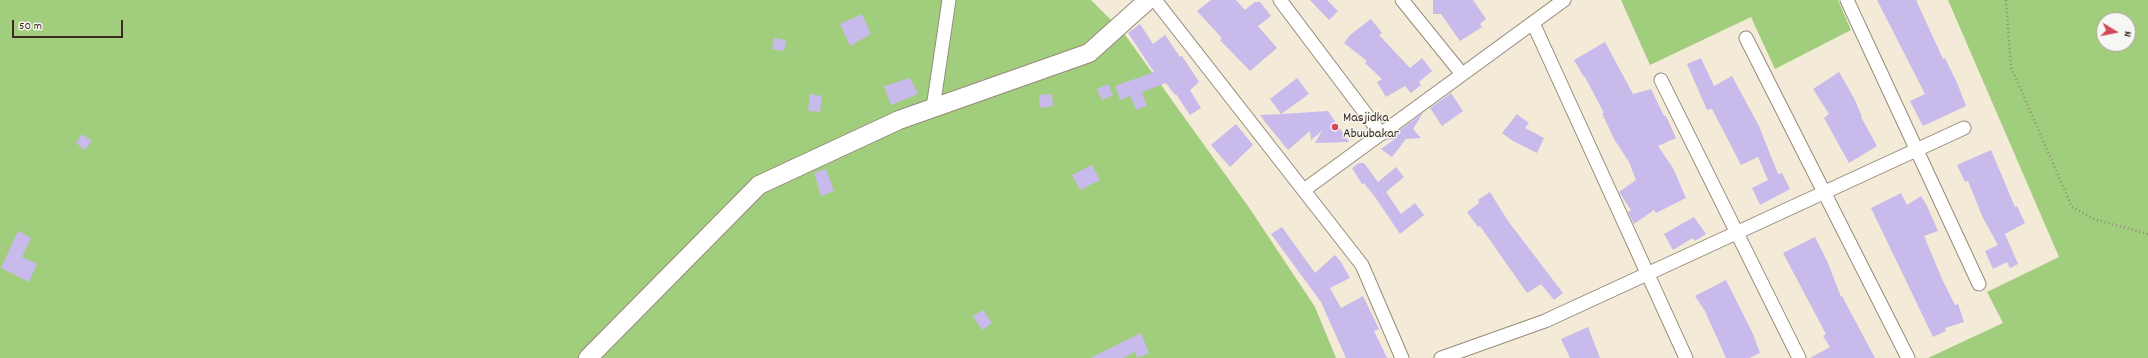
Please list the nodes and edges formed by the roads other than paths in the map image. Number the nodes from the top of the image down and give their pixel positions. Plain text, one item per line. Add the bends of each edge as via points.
1 (949, 0) edge
2 (1148, 0) edge
3 (1155, 0) edge
4 (1280, 0) edge
5 (1402, 0) edge
6 (1564, 0) edge
7 (1847, 0) edge
8 (1533, 22) junction
9 (1746, 38) dead end
10 (1462, 74) junction
11 (1661, 80) dead end
12 (933, 108) junction
13 (1964, 128) dead end
14 (1381, 134) junction
15 (1917, 150) junction
16 (1304, 190) junction
17 (1824, 192) junction
18 (1737, 233) junction
19 (1648, 274) junction
20 (1979, 284) dead end
21 (588, 358) edge
22 (1402, 358) edge
23 (1441, 358) edge
24 (1686, 358) edge
25 (1799, 358) edge
26 (1908, 358) edge

1 - 12 street
2 - 12 street via 1088,54
3 - 16 street
4 - 14 street
5 - 10 street
6 - 8 street
7 - 15 street
8 - 10 street
8 - 19 street
9 - 17 street
10 - 14 street
11 - 18 street
12 - 21 street via 899,120 759,185
13 - 15 street
14 - 16 street
15 - 17 street
15 - 20 street
16 - 22 street via 1362,265
17 - 18 street
17 - 26 street
18 - 19 street
18 - 25 street
19 - 23 street via 1545,321
19 - 24 street

